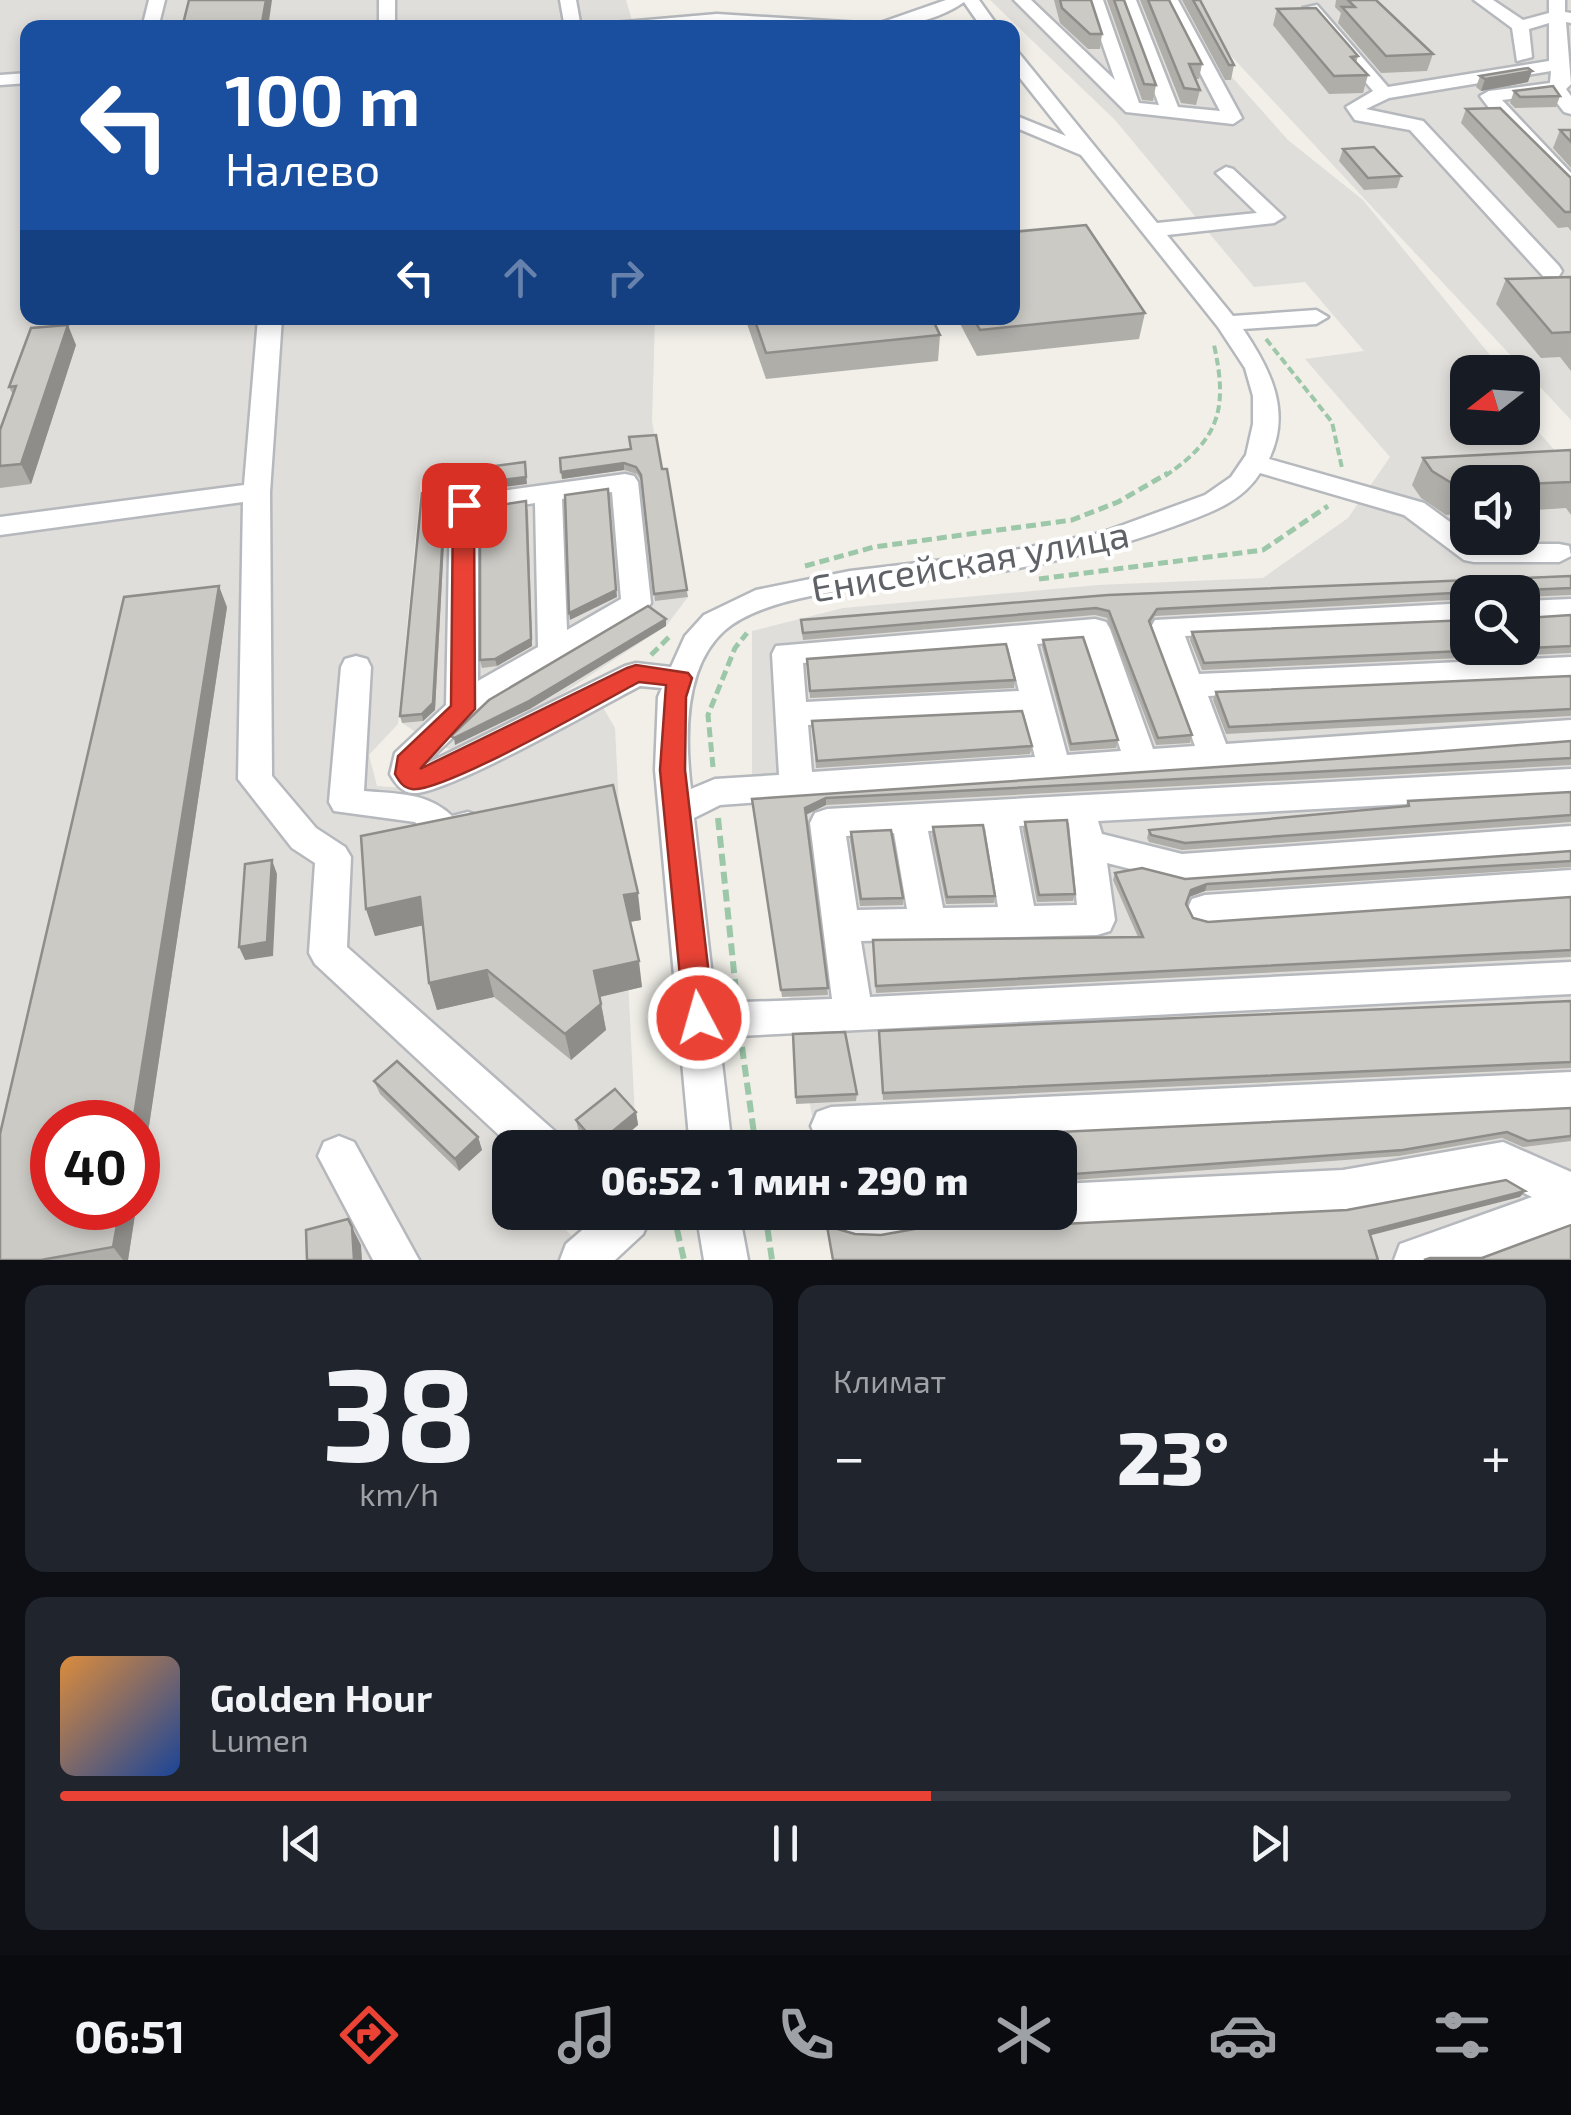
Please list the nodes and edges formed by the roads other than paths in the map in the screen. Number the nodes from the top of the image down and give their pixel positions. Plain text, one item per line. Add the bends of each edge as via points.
1 (690, 0) edge
2 (958, 0) edge
3 (970, 0) edge
4 (1022, 0) edge
5 (1096, 0) edge
6 (1482, 0) edge
7 (1547, 0) edge
8 (1151, 5) edge
9 (1311, 8) edge
10 (1561, 9) edge
11 (713, 20) edge
12 (910, 20) edge
13 (986, 20) edge
14 (1520, 26) junction
15 (1523, 57) dead end
16 (1020, 66) edge
17 (1565, 82) edge
18 (1451, 85) junction
19 (1384, 92) junction
20 (1133, 108) junction
21 (1571, 108) edge
22 (1171, 112) junction
23 (1020, 123) edge
24 (1416, 125) junction
25 (1088, 153) junction
26 (1226, 173) dead end
27 (1571, 184) edge
28 (1150, 230) junction
29 (1551, 271) dead end
30 (1316, 317) dead end
31 (269, 325) edge
32 (1217, 326) junction
33 (1254, 463) junction
34 (257, 492) junction
35 (548, 493) junction
36 (0, 526) edge
37 (1559, 552) dead end
38 (1571, 609) edge
39 (1540, 610) edge
40 (1450, 615) edge
41 (1020, 636) junction
42 (553, 652) junction
43 (356, 668) dead end
44 (1571, 668) edge
45 (680, 678) junction
46 (1188, 686) junction
47 (1038, 702) junction
48 (462, 709) junction
49 (792, 714) junction
50 (1571, 732) edge
51 (1215, 757) junction
52 (1141, 762) junction
53 (1054, 768) junction
54 (1571, 782) edge
55 (796, 786) junction
56 (346, 802) junction
57 (678, 811) junction
58 (1000, 814) junction
59 (504, 817) edge
60 (910, 819) junction
61 (1084, 826) junction
62 (304, 838) junction
63 (1571, 840) edge
64 (1571, 885) edge
65 (1205, 910) dead end
66 (1019, 922) junction
67 (928, 924) junction
68 (841, 926) junction
69 (1571, 978) edge
70 (853, 1015) junction
71 (699, 1018) junction
72 (1571, 1092) edge
73 (831, 1126) dead end
74 (522, 1130) edge
75 (709, 1130) edge
76 (339, 1156) dead end
77 (1571, 1193) edge
78 (1077, 1204) edge
79 (1571, 1204) edge
80 (616, 1230) edge
81 (720, 1230) edge
82 (396, 1260) edge
83 (582, 1260) edge
84 (726, 1260) edge
85 (1416, 1260) edge

1 - 11 street
2 - 12 street
3 - 13 street
4 - 20 street
5 - 20 street
6 - 14 street
7 - 10 street
8 - 22 street
8 - 22 street via 1232,118
9 - 19 street
10 - 14 street
10 - 17 street
14 - 15 street
16 - 25 street
17 - 18 street
17 - 21 street
17 - 27 street via 1489,96
18 - 19 street
18 - 24 street
19 - 24 street via 1355,108 1362,116
20 - 22 street
23 - 25 street
24 - 29 street
25 - 28 street
26 - 28 street via 1274,217
28 - 32 street
30 - 32 street
31 - 34 street
32 - 33 street via 1257,368 1265,396 1266,424
33 - 37 street via 1414,510 1474,554
33 - 45 street, Енисейская улица via 1241,483 1215,501 1107,541 750,602 715,622
34 - 36 street
34 - 62 street via 255,780
35 - 42 street
35 - 42 street via 626,482 636,603
35 - 48 street via 464,505
38 - 39 street
40 - 46 street via 1166,627
41 - 47 street
41 - 49 street via 787,654
41 - 52 street via 1094,630
42 - 48 street
43 - 56 street
44 - 46 street
45 - 48 street via 636,674 415,780 407,762
45 - 57 street, Енисейская улица via 672,770
46 - 51 street
47 - 49 street
47 - 53 street
49 - 55 street
50 - 51 street
51 - 52 street
52 - 53 street
53 - 55 street
54 - 61 street
55 - 57 street via 716,792
56 - 59 street via 424,810 445,831
56 - 62 street
57 - 71 street, Енисейская улица
58 - 60 street
58 - 61 street
58 - 66 street
60 - 67 street
60 - 68 street via 828,823
61 - 63 street via 1182,868
61 - 66 street via 1097,920
62 - 74 street via 333,857 328,952
64 - 65 street
66 - 67 street
67 - 68 street
68 - 70 street
69 - 70 street
70 - 71 street
71 - 75 street, Енисейская улица
72 - 73 street
76 - 82 street
77 - 78 street via 1502,1162 1343,1191
79 - 85 street
80 - 83 street
81 - 84 street

